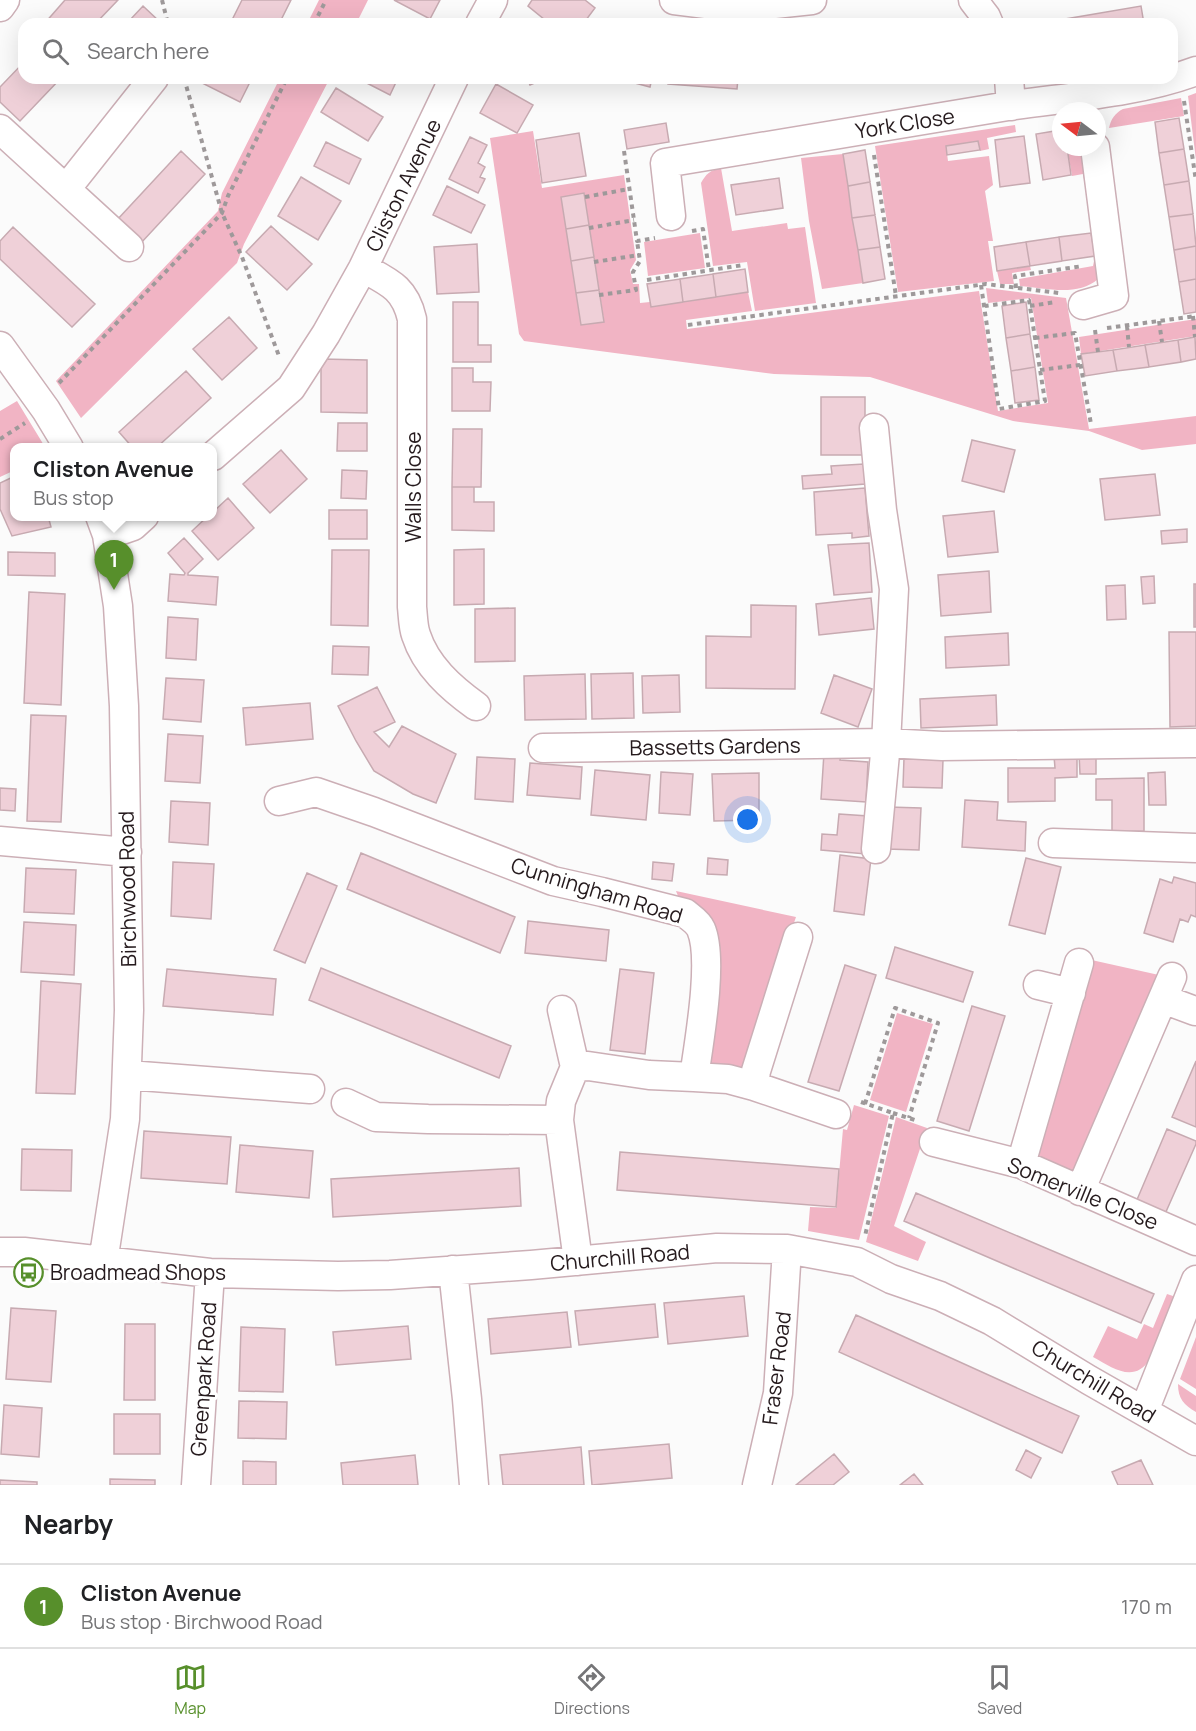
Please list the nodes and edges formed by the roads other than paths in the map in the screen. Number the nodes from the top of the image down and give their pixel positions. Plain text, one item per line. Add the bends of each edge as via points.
1 (5, 0) edge
2 (493, 0) edge
3 (674, 0) edge
4 (812, 0) edge
5 (973, 0) edge
6 (0, 7) edge
7 (483, 18) edge
8 (986, 18) edge
9 (149, 84) edge
10 (451, 84) edge
11 (1155, 84) edge
12 (1010, 92) edge
13 (1076, 102) edge
14 (1096, 102) edge
15 (0, 129) edge
16 (1096, 156) edge
17 (66, 189) junction
18 (671, 216) dead end
19 (129, 247) dead end
20 (363, 268) junction
21 (1076, 311) road end
22 (0, 346) edge
23 (874, 428) dead end
24 (66, 443) edge
25 (217, 453) edge
26 (138, 521) edge
27 (104, 526) edge
28 (476, 706) dead end
29 (886, 743) junction
30 (1196, 743) edge
31 (543, 747) dead end
32 (279, 801) dead end
33 (0, 841) edge
34 (1053, 843) dead end
35 (1196, 848) edge
36 (876, 849) dead end
37 (127, 852) junction
38 (798, 937) dead end
39 (1079, 963) dead end
40 (1038, 985) dead end
41 (1071, 993) junction
42 (562, 1010) dead end
43 (1195, 1011) edge
44 (575, 1066) junction
45 (128, 1074) junction
46 (694, 1077) junction
47 (754, 1086) junction
48 (310, 1089) dead end
49 (346, 1103) dead end
50 (845, 1107) road end
51 (559, 1120) junction
52 (934, 1142) dead end
53 (1021, 1164) junction
54 (1080, 1191) junction
55 (1196, 1240) edge
56 (787, 1249) junction
57 (0, 1252) edge
58 (578, 1261) junction
59 (103, 1262) junction
60 (453, 1269) junction
61 (210, 1273) junction
62 (1196, 1280) edge
63 (1144, 1411) junction
64 (1196, 1441) edge
65 (196, 1485) edge
66 (474, 1485) edge
67 (757, 1485) edge

1 - 6 street
2 - 7 street
3 - 4 street via 738,8
5 - 8 street
9 - 17 street
10 - 20 street, Cliston Avenue
11 - 14 street, York Close
12 - 13 street, York Close
12 - 18 street, York Close via 870,129 665,163
15 - 17 street
16 - 21 street via 1114,296
17 - 19 street
20 - 25 street, Cliston Avenue via 291,388
20 - 28 street, Walls Close via 402,292 412,319 412,607 416,635 427,660 452,689
22 - 24 street
23 - 29 street via 894,589
26 - 27 street via 133,526
27 - 37 street, Birchwood Road via 118,606
29 - 30 street, Bassetts Gardens
29 - 31 street, Bassetts Gardens
29 - 36 street
32 - 46 street, Cunningham Road via 316,792 553,881 685,913 701,929 707,965
33 - 37 street
34 - 35 street
37 - 45 street, Birchwood Road
38 - 47 street
39 - 41 street
40 - 41 street
41 - 53 street
42 - 44 street
43 - 54 street via 1168,988
44 - 46 street
44 - 51 street via 561,1101
45 - 48 street
45 - 59 street, Birchwood Road via 126,1119
46 - 47 street via 728,1079
47 - 50 street
49 - 51 street via 376,1117
51 - 58 street
52 - 53 street, Somerville Close
53 - 54 street, Somerville Close
54 - 55 street, Somerville Close
56 - 58 street, Churchill Road via 717,1248
56 - 63 street, Churchill Road via 857,1262 940,1296 992,1321
56 - 67 street, Fraser Road via 778,1393
57 - 59 street, Churchill Road
58 - 60 street, Churchill Road
59 - 61 street, Churchill Road
60 - 61 street, Churchill Road via 338,1276
60 - 66 street
61 - 65 street, Greenpark Road
62 - 63 street
63 - 64 street, Churchill Road

